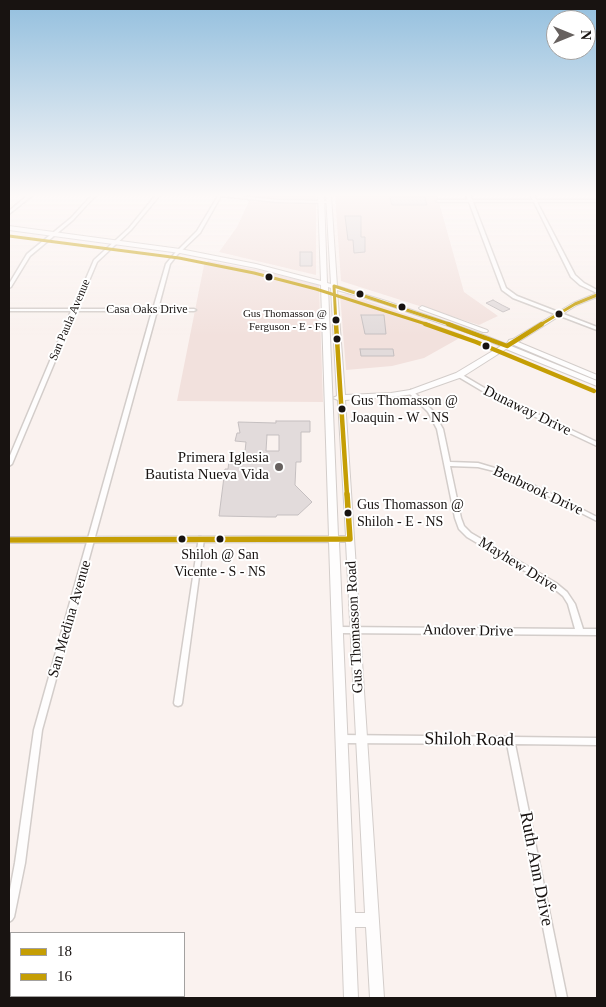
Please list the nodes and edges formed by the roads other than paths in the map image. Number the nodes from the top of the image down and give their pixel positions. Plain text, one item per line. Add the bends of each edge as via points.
1 (43, 242) edge
2 (115, 242) edge
3 (131, 242) edge
4 (189, 242) edge
5 (323, 242) edge
6 (331, 242) edge
7 (486, 242) edge
8 (556, 242) edge
9 (182, 249) junction
10 (325, 281) junction
11 (334, 284) junction
12 (9, 287) edge
13 (597, 294) edge
14 (9, 310) edge
15 (75, 310) junction
16 (156, 310) junction
17 (194, 310) dead end
18 (326, 313) junction
19 (559, 314) junction
20 (336, 316) junction
21 (597, 329) edge
22 (510, 344) junction
23 (328, 349) junction
24 (338, 349) junction
25 (459, 375) junction
26 (597, 378) edge
27 (597, 384) edge
28 (412, 392) junction
29 (329, 398) junction
30 (342, 398) junction
31 (597, 444) edge
32 (9, 464) edge
33 (447, 464) junction
34 (597, 519) edge
35 (92, 539) junction
36 (201, 539) junction
37 (335, 539) junction
38 (350, 539) junction
39 (9, 540) edge
40 (338, 630) junction
41 (355, 630) junction
42 (580, 632) junction
43 (597, 632) edge
44 (178, 703) dead end
45 (341, 739) junction
46 (362, 739) junction
47 (510, 740) junction
48 (597, 742) edge
49 (9, 917) edge
50 (349, 920) junction
51 (372, 920) junction
52 (351, 998) edge
53 (376, 998) edge
54 (562, 998) edge

1 - 12 street via 28,254
2 - 15 street, San Paula Avenue via 95,261
3 - 9 main road
4 - 9 street, San Medina Avenue
5 - 10 main road, Gus Thomasson Road
6 - 11 main road, Gus Thomasson Road
7 - 19 street via 504,289 515,297
8 - 13 street via 573,276
9 - 10 main road
9 - 16 street, San Medina Avenue via 168,264
10 - 11 main road
10 - 18 main road, Gus Thomasson Road
11 - 20 main road, Gus Thomasson Road
11 - 22 main road
13 - 19 main road
14 - 15 street, Casa Oaks Drive
15 - 16 street, Casa Oaks Drive
15 - 32 street, San Paula Avenue
16 - 17 street, Casa Oaks Drive
16 - 35 street, San Medina Avenue
18 - 20 main road
18 - 23 main road, Gus Thomasson Road
19 - 21 street
19 - 22 main road
20 - 24 main road, Gus Thomasson Road
22 - 25 main road
22 - 26 main road
22 - 27 main road
23 - 24 main road
23 - 29 main road, Gus Thomasson Road
24 - 30 main road, Gus Thomasson Road
25 - 28 main road
25 - 31 street, Dunaway Drive via 491,394
28 - 30 main road
28 - 33 street, Mayhew Drive via 440,429
29 - 30 main road
29 - 37 main road, Gus Thomasson Road
30 - 38 main road, Gus Thomasson Road
33 - 34 street, Benbrook Drive via 478,465 496,470
33 - 42 street, Mayhew Drive via 461,527 469,535 554,585 571,604
35 - 36 main road
35 - 39 main road
35 - 49 street, San Medina Avenue via 38,730 20,863
36 - 37 main road
36 - 44 street
37 - 38 main road
37 - 40 main road, Gus Thomasson Road
38 - 41 main road, Gus Thomasson Road
40 - 41 street, Andover Drive
40 - 45 main road, Gus Thomasson Road
41 - 42 street, Andover Drive
41 - 46 main road, Gus Thomasson Road
42 - 43 street, Andover Drive
45 - 46 street, Shiloh Road
45 - 50 main road, Gus Thomasson Road
46 - 47 street, Shiloh Road
46 - 51 main road, Gus Thomasson Road
47 - 48 street, Shiloh Road
47 - 54 street, Ruth Ann Drive
50 - 51 main road
50 - 52 main road, Gus Thomasson Road
51 - 53 main road, Gus Thomasson Road

